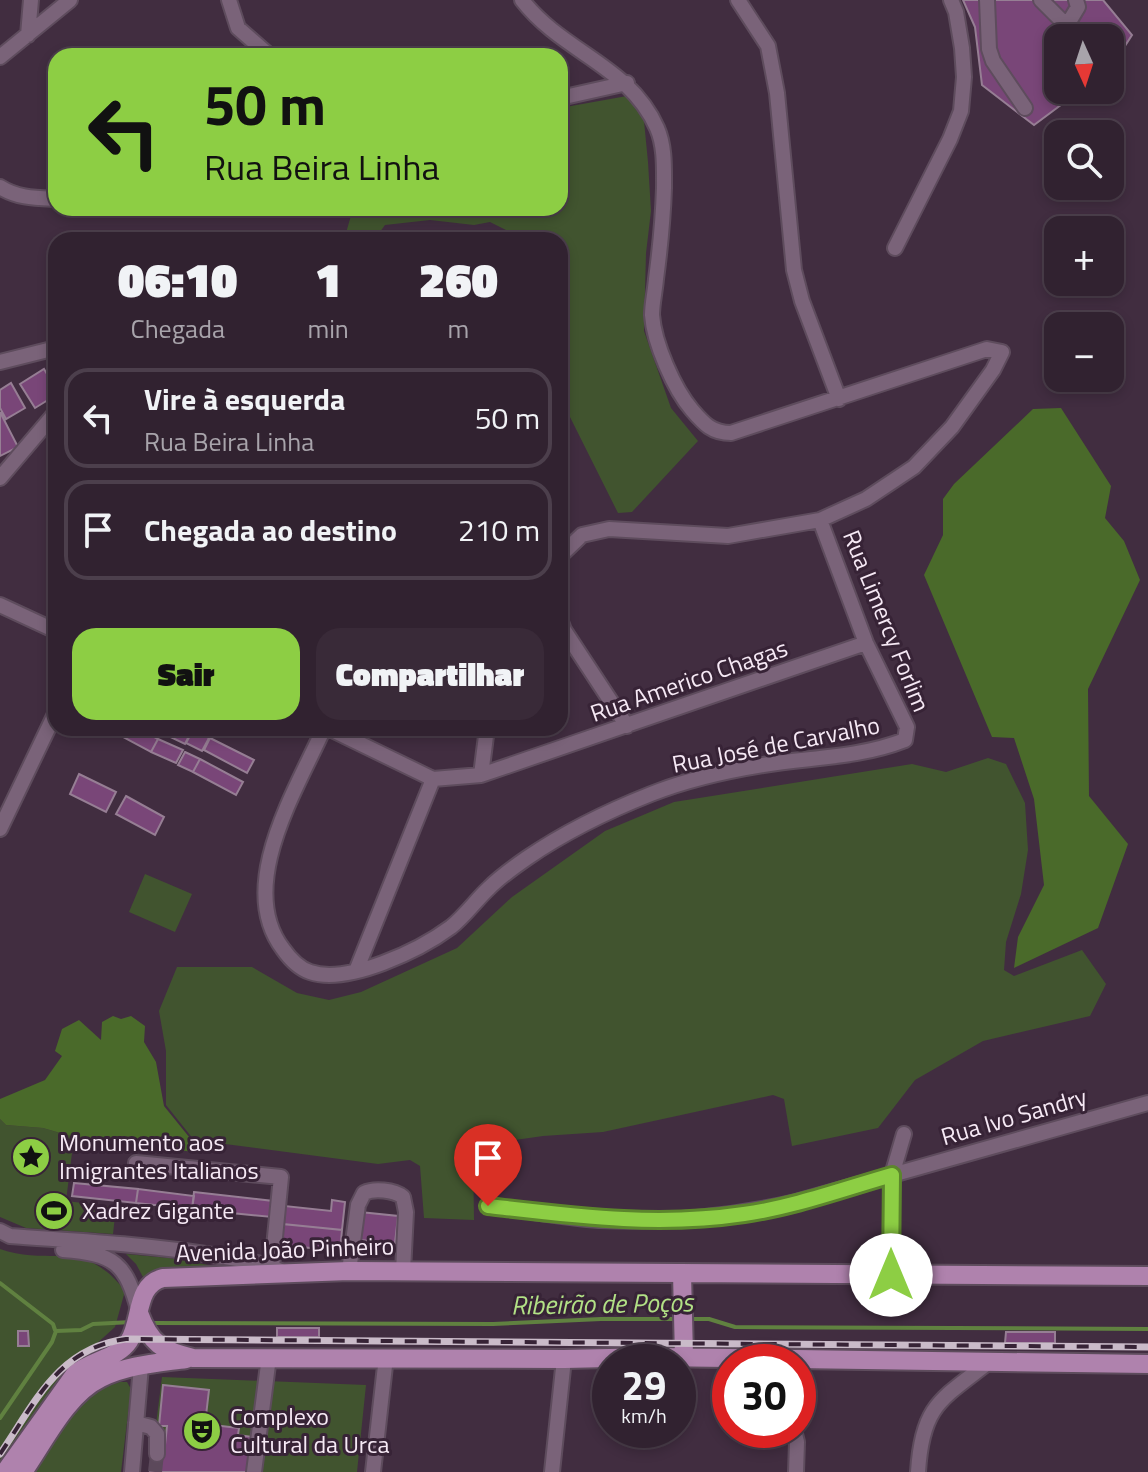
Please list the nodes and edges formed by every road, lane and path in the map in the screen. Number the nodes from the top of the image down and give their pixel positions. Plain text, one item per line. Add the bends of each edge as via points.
1 (31, 0) edge
2 (70, 0) edge
3 (229, 0) edge
4 (522, 0) edge
5 (738, 0) edge
6 (951, 0) edge
7 (987, 0) edge
8 (1041, 0) edge
9 (1076, 0) edge
10 (28, 35) junction
11 (261, 48) edge
12 (0, 57) edge
13 (627, 83) junction
14 (568, 96) edge
15 (1025, 108) dead end
16 (0, 187) edge
17 (48, 199) edge
18 (895, 248) dead end
19 (48, 350) edge
20 (0, 362) edge
21 (839, 399) junction
22 (48, 421) edge
23 (0, 478) edge
24 (820, 520) junction
25 (568, 548) edge
26 (0, 605) edge
27 (48, 627) edge
28 (568, 636) edge
29 (866, 643) junction
30 (627, 726) junction
31 (48, 729) edge
32 (322, 736) edge
33 (343, 736) edge
34 (486, 736) edge
35 (905, 740) joint
36 (481, 775) junction
37 (433, 779) junction
38 (0, 829) edge
39 (356, 971) junction
40 (1148, 1103) edge
41 (904, 1134) dead end
42 (136, 1163) dead end
43 (892, 1175) junction
44 (488, 1206) dead end
45 (0, 1231) edge
46 (0, 1241) edge
47 (278, 1270) junction
48 (349, 1271) junction
49 (403, 1271) junction
50 (682, 1273) junction
51 (891, 1275) junction
52 (1148, 1276) edge
53 (139, 1314) junction
54 (684, 1344) edge
55 (696, 1353) edge
56 (269, 1357) junction
57 (386, 1357) junction
58 (592, 1357) edge
59 (710, 1357) edge
60 (193, 1358) junction
61 (564, 1359) junction
62 (816, 1361) edge
63 (960, 1362) junction
64 (989, 1362) junction
65 (1148, 1364) edge
66 (141, 1366) junction
67 (956, 1388) junction
68 (136, 1423) junction
69 (797, 1448) edge
70 (157, 1454) tunnel mouth
71 (5, 1472) edge
72 (23, 1472) edge
73 (132, 1472) edge
74 (254, 1472) edge
75 (373, 1472) edge
76 (552, 1472) edge
77 (796, 1472) edge
78 (918, 1472) edge

1 - 10 street
2 - 10 street
3 - 11 street via 238,28
4 - 13 street via 549,30
5 - 21 street via 768,46 794,270
6 - 18 street via 962,48 961,111
7 - 15 street via 993,61
8 - 9 street via 1065,24 1078,7
10 - 12 street
13 - 14 street
13 - 21 street via 660,133 663,215 652,315 674,384 687,404 717,433 731,433
16 - 17 street
19 - 20 street
21 - 24 street via 987,349 1002,352 952,427 914,467 866,499
22 - 23 street
24 - 25 street via 728,536 609,529 582,535
24 - 29 street, Rua Limercy Forlim
26 - 27 street
28 - 30 street
29 - 30 street, Rua Americo Chagas
29 - 35 street, Rua Limercy Forlim via 907,727
30 - 36 street, Rua Americo Chagas
31 - 38 street
32 - 39 street, Rua José de Carvalho via 276,838 265,869 264,893 278,943 293,963 310,973
33 - 37 street
34 - 36 street
35 - 39 street, Rua José de Carvalho via 878,751 762,765 654,793 568,832 525,859 428,942
36 - 37 street, Rua Americo Chagas
37 - 39 street
40 - 43 street, Rua Ivo Sandry
41 - 43 street
42 - 47 street via 281,1177
43 - 44 street, Rua Ivo Sandry via 745,1214 688,1219 597,1219
43 - 51 street
45 - 47 street via 170,1249
46 - 53 street via 112,1259 126,1275
47 - 48 main road, Avenida João Pinheiro
47 - 53 main road, Avenida João Pinheiro via 163,1278 152,1282
48 - 49 main road, Avenida João Pinheiro
48 - 49 street via 358,1205 370,1190 403,1197
49 - 50 main road, Avenida João Pinheiro
50 - 51 main road, Avenida João Pinheiro
50 - 54 main road
51 - 52 main road, Avenida João Pinheiro
53 - 60 main road via 153,1341
53 - 71 main road, Avenida João Pinheiro via 119,1351 75,1374
55 - 59 main road
56 - 57 main road
56 - 60 main road
56 - 74 street
57 - 61 main road
57 - 75 street
58 - 61 main road
60 - 66 main road
61 - 76 street
62 - 63 main road
63 - 64 main road
63 - 67 street
64 - 65 main road
64 - 67 street
66 - 68 street
66 - 72 main road via 108,1375 81,1391
67 - 78 street via 927,1421
68 - 70 street via 157,1434
68 - 73 street
69 - 77 street

